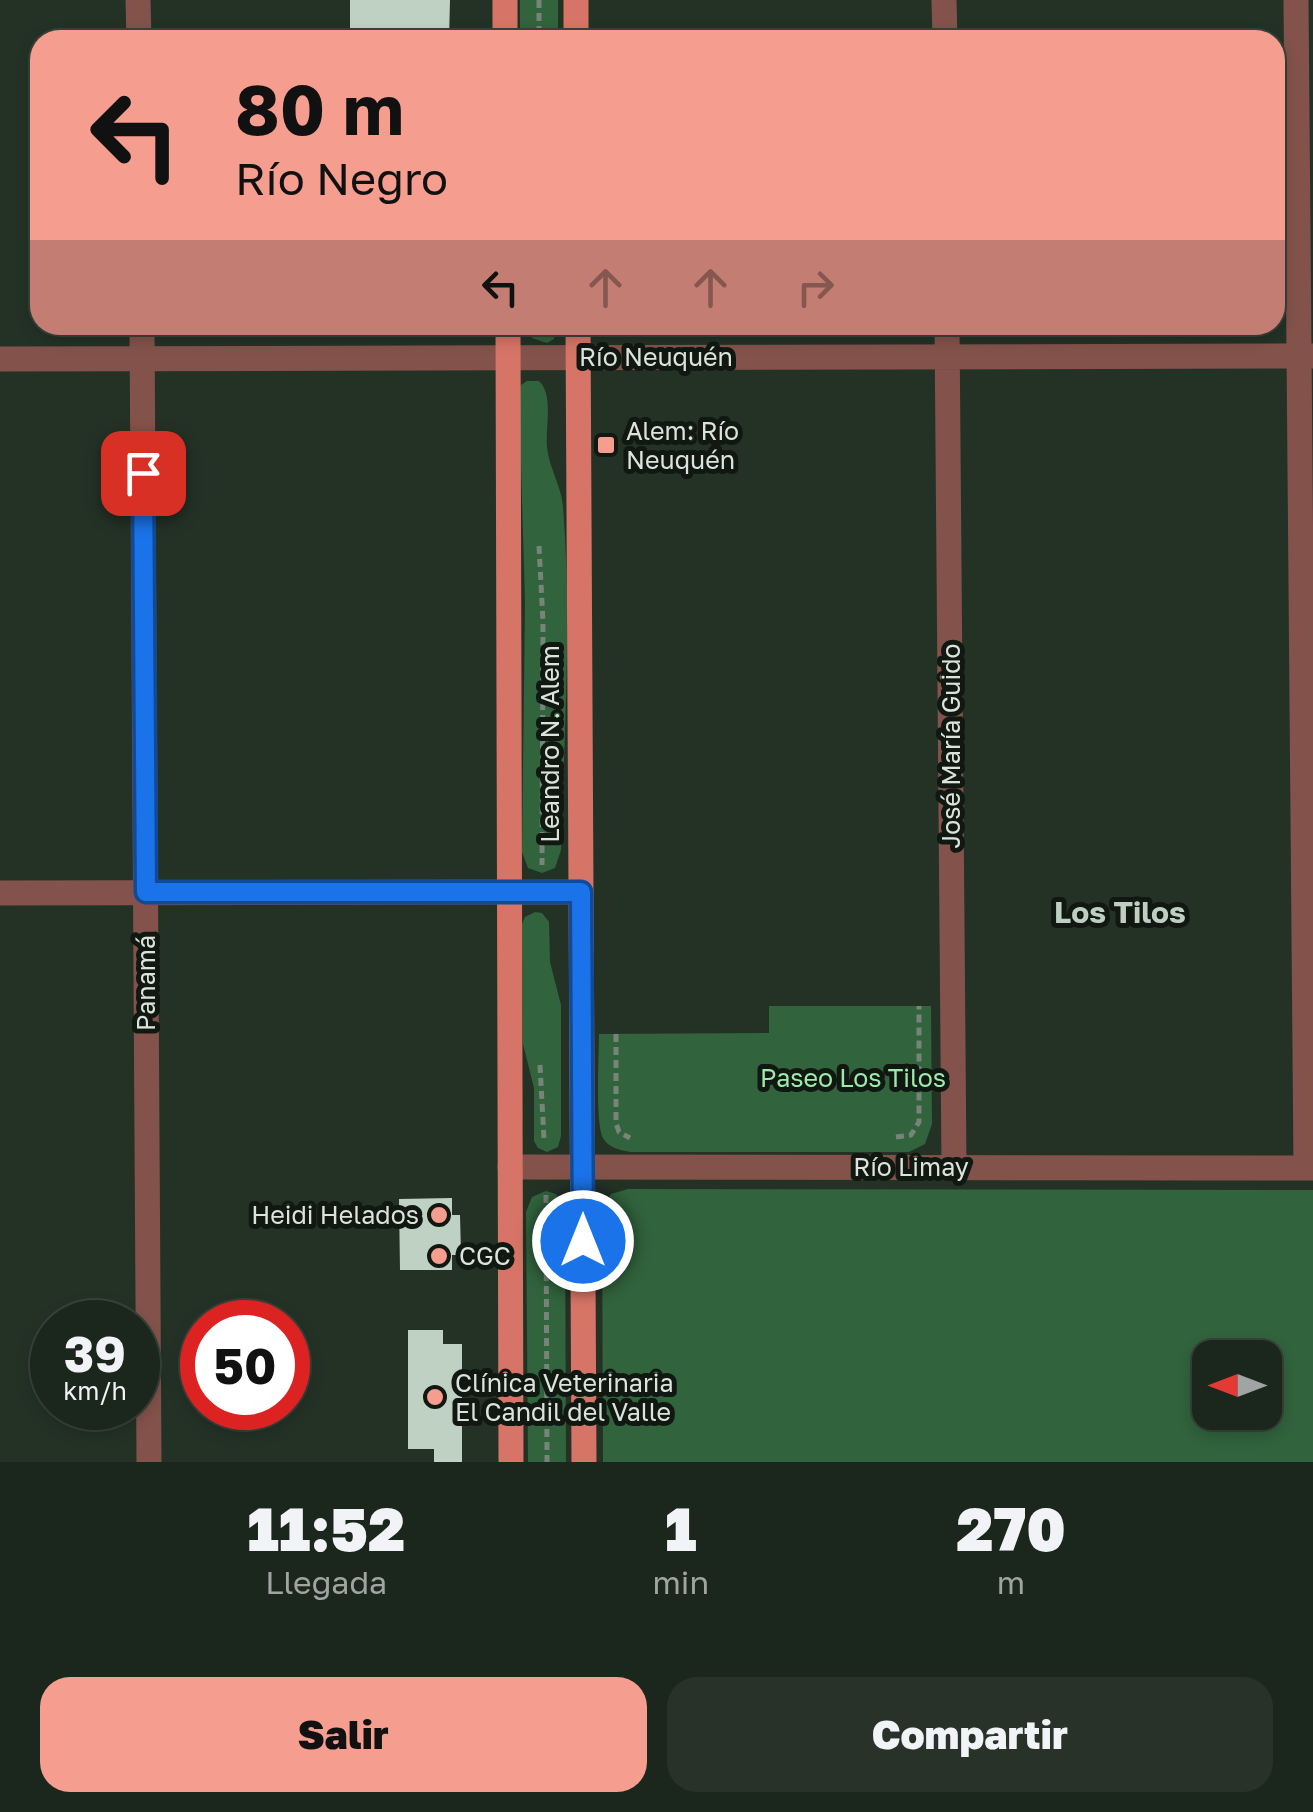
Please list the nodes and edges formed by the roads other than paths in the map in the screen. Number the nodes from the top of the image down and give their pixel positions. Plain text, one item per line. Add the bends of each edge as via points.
1 (138, 0) edge
2 (505, 0) edge
3 (576, 0) edge
4 (944, 0) edge
5 (1296, 0) edge
6 (139, 30) edge
7 (505, 30) edge
8 (576, 30) edge
9 (944, 30) edge
10 (142, 335) edge
11 (508, 335) edge
12 (578, 335) edge
13 (947, 335) edge
14 (947, 356) junction
15 (1306, 356) edge
16 (578, 357) junction
17 (508, 358) junction
18 (0, 359) edge
19 (143, 359) junction
20 (146, 892) junction
21 (509, 892) junction
22 (581, 892) junction
23 (0, 893) edge
24 (510, 1167) junction
25 (582, 1167) junction
26 (954, 1167) junction
27 (1310, 1168) edge
28 (149, 1462) edge
29 (511, 1462) edge
30 (584, 1462) edge

1 - 6 street
2 - 7 main road
3 - 8 main road
4 - 9 street
5 - 15 street
10 - 19 street, Panamá
11 - 17 main road, Leandro N. Alem
12 - 16 main road, Leandro N. Alem
13 - 14 street, José María Guido
14 - 15 street, Río Neuquén
14 - 16 street, Río Neuquén
14 - 26 street, José María Guido
15 - 27 street
16 - 17 street, Río Neuquén
16 - 22 main road, Leandro N. Alem
17 - 19 street, Río Neuquén
17 - 21 main road, Leandro N. Alem
18 - 19 street, Río Neuquén
19 - 20 street, Panamá
20 - 21 street
20 - 23 street
20 - 28 street, Panamá
21 - 22 street
21 - 24 main road, Leandro N. Alem
22 - 25 main road, Leandro N. Alem
24 - 25 street, Río Limay
24 - 29 main road, Leandro N. Alem
25 - 26 street, Río Limay
25 - 30 main road, Leandro N. Alem
26 - 27 street, Río Limay

